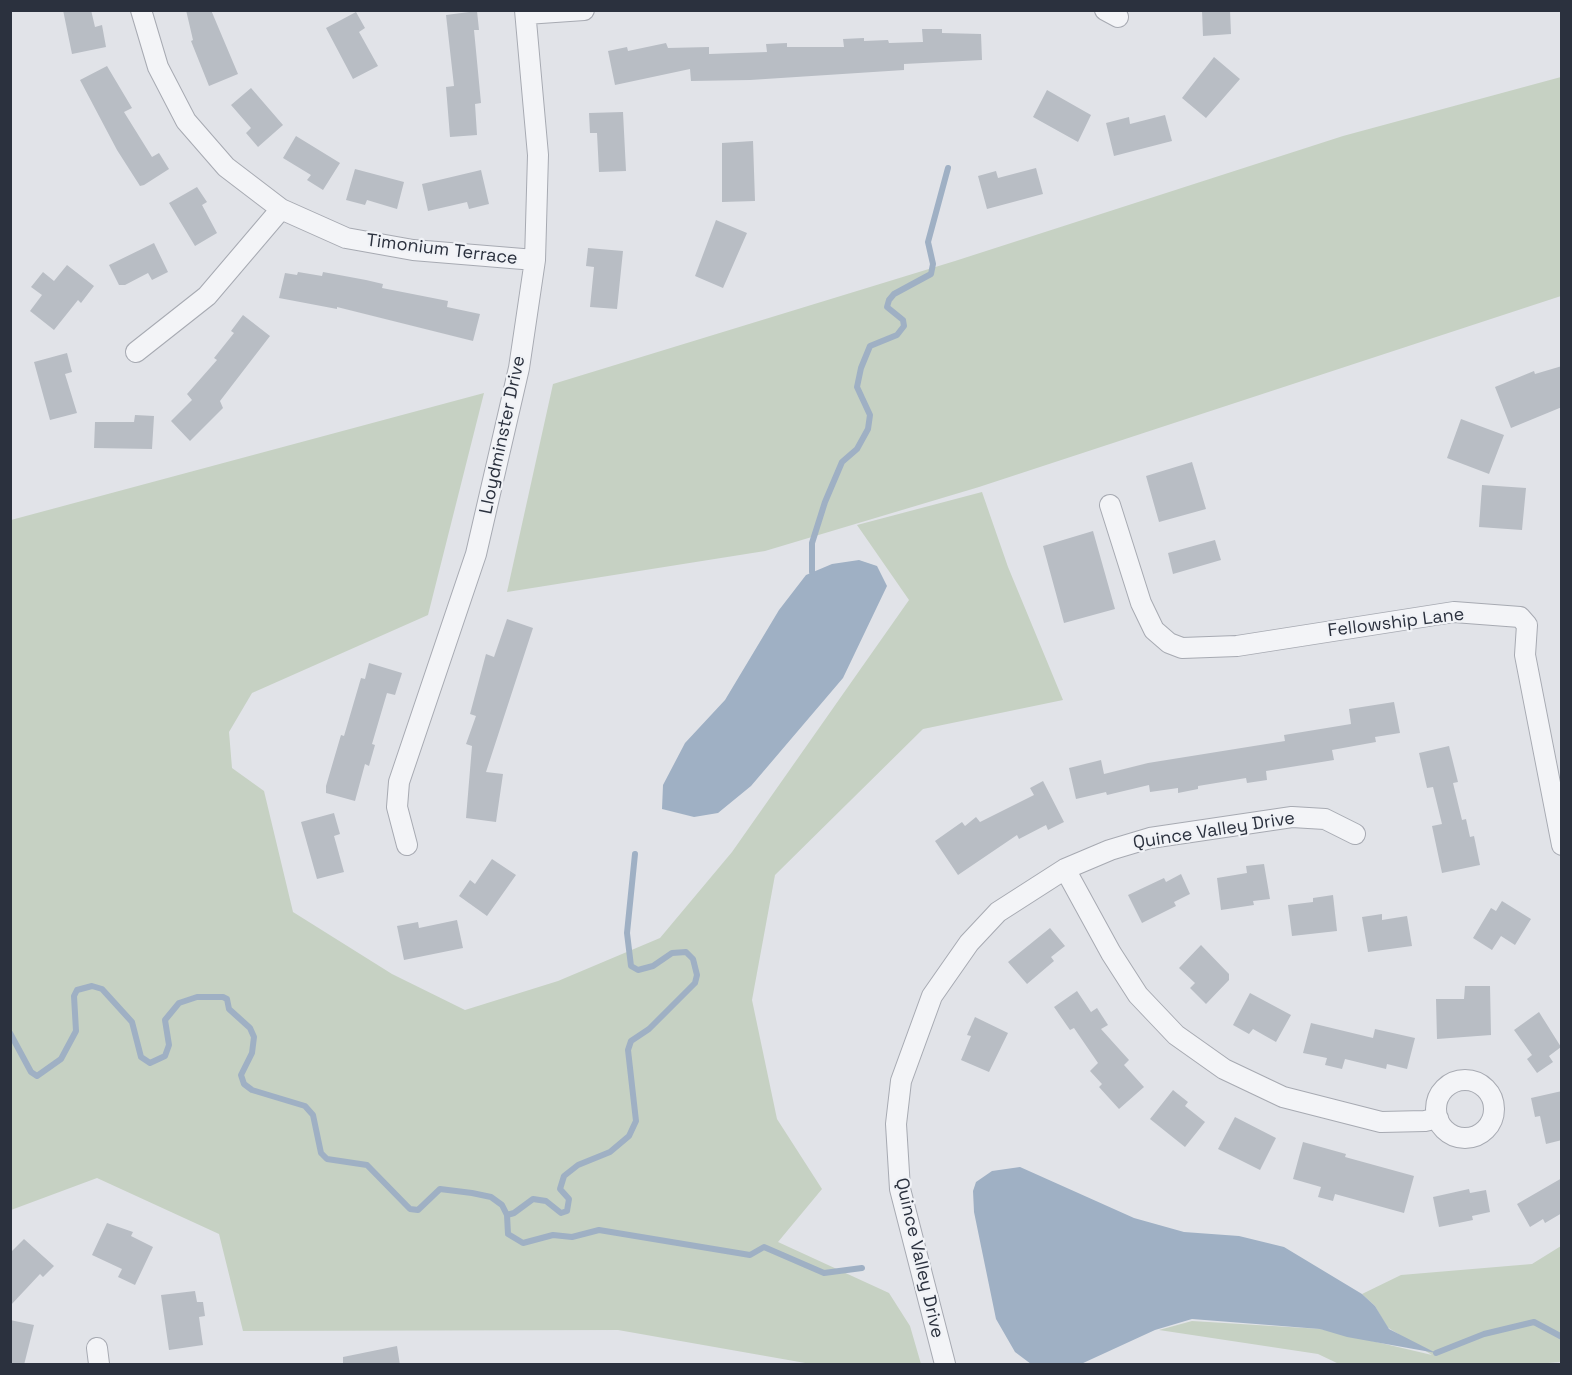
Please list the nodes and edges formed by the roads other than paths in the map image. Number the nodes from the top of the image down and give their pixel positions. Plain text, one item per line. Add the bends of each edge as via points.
1 (141, 10) edge
2 (584, 10) edge
3 (526, 12) edge
4 (281, 209) junction
5 (535, 260) junction
6 (136, 352) dead end
7 (1110, 505) dead end
8 (1557, 797) edge
9 (1355, 834) dead end
10 (407, 845) dead end
11 (1562, 845) edge
12 (1065, 869) junction
13 (1438, 1118) dead end
14 (945, 1365) edge

1 - 4 street, Timonium Terrace via 158,67 186,121 226,167
2 - 3 street
3 - 5 street, Lloydminster Drive via 538,155
4 - 5 street, Timonium Terrace via 346,238 413,250
4 - 6 street via 207,296
5 - 10 street, Lloydminster Drive via 519,368 476,554 399,782 396,807
7 - 8 street, Fellowship Lane via 1141,603 1154,630 1182,648 1237,646 1454,612 1520,617 1527,625 1525,655
8 - 11 street, Fellowship Lane
9 - 12 street, Quince Valley Drive via 1325,819 1292,817 1150,838
12 - 13 street via 1138,995 1176,1035 1224,1069 1283,1097 1382,1122
12 - 14 street, Quince Valley Drive via 998,912 969,943 933,996 901,1081 896,1124 900,1189

